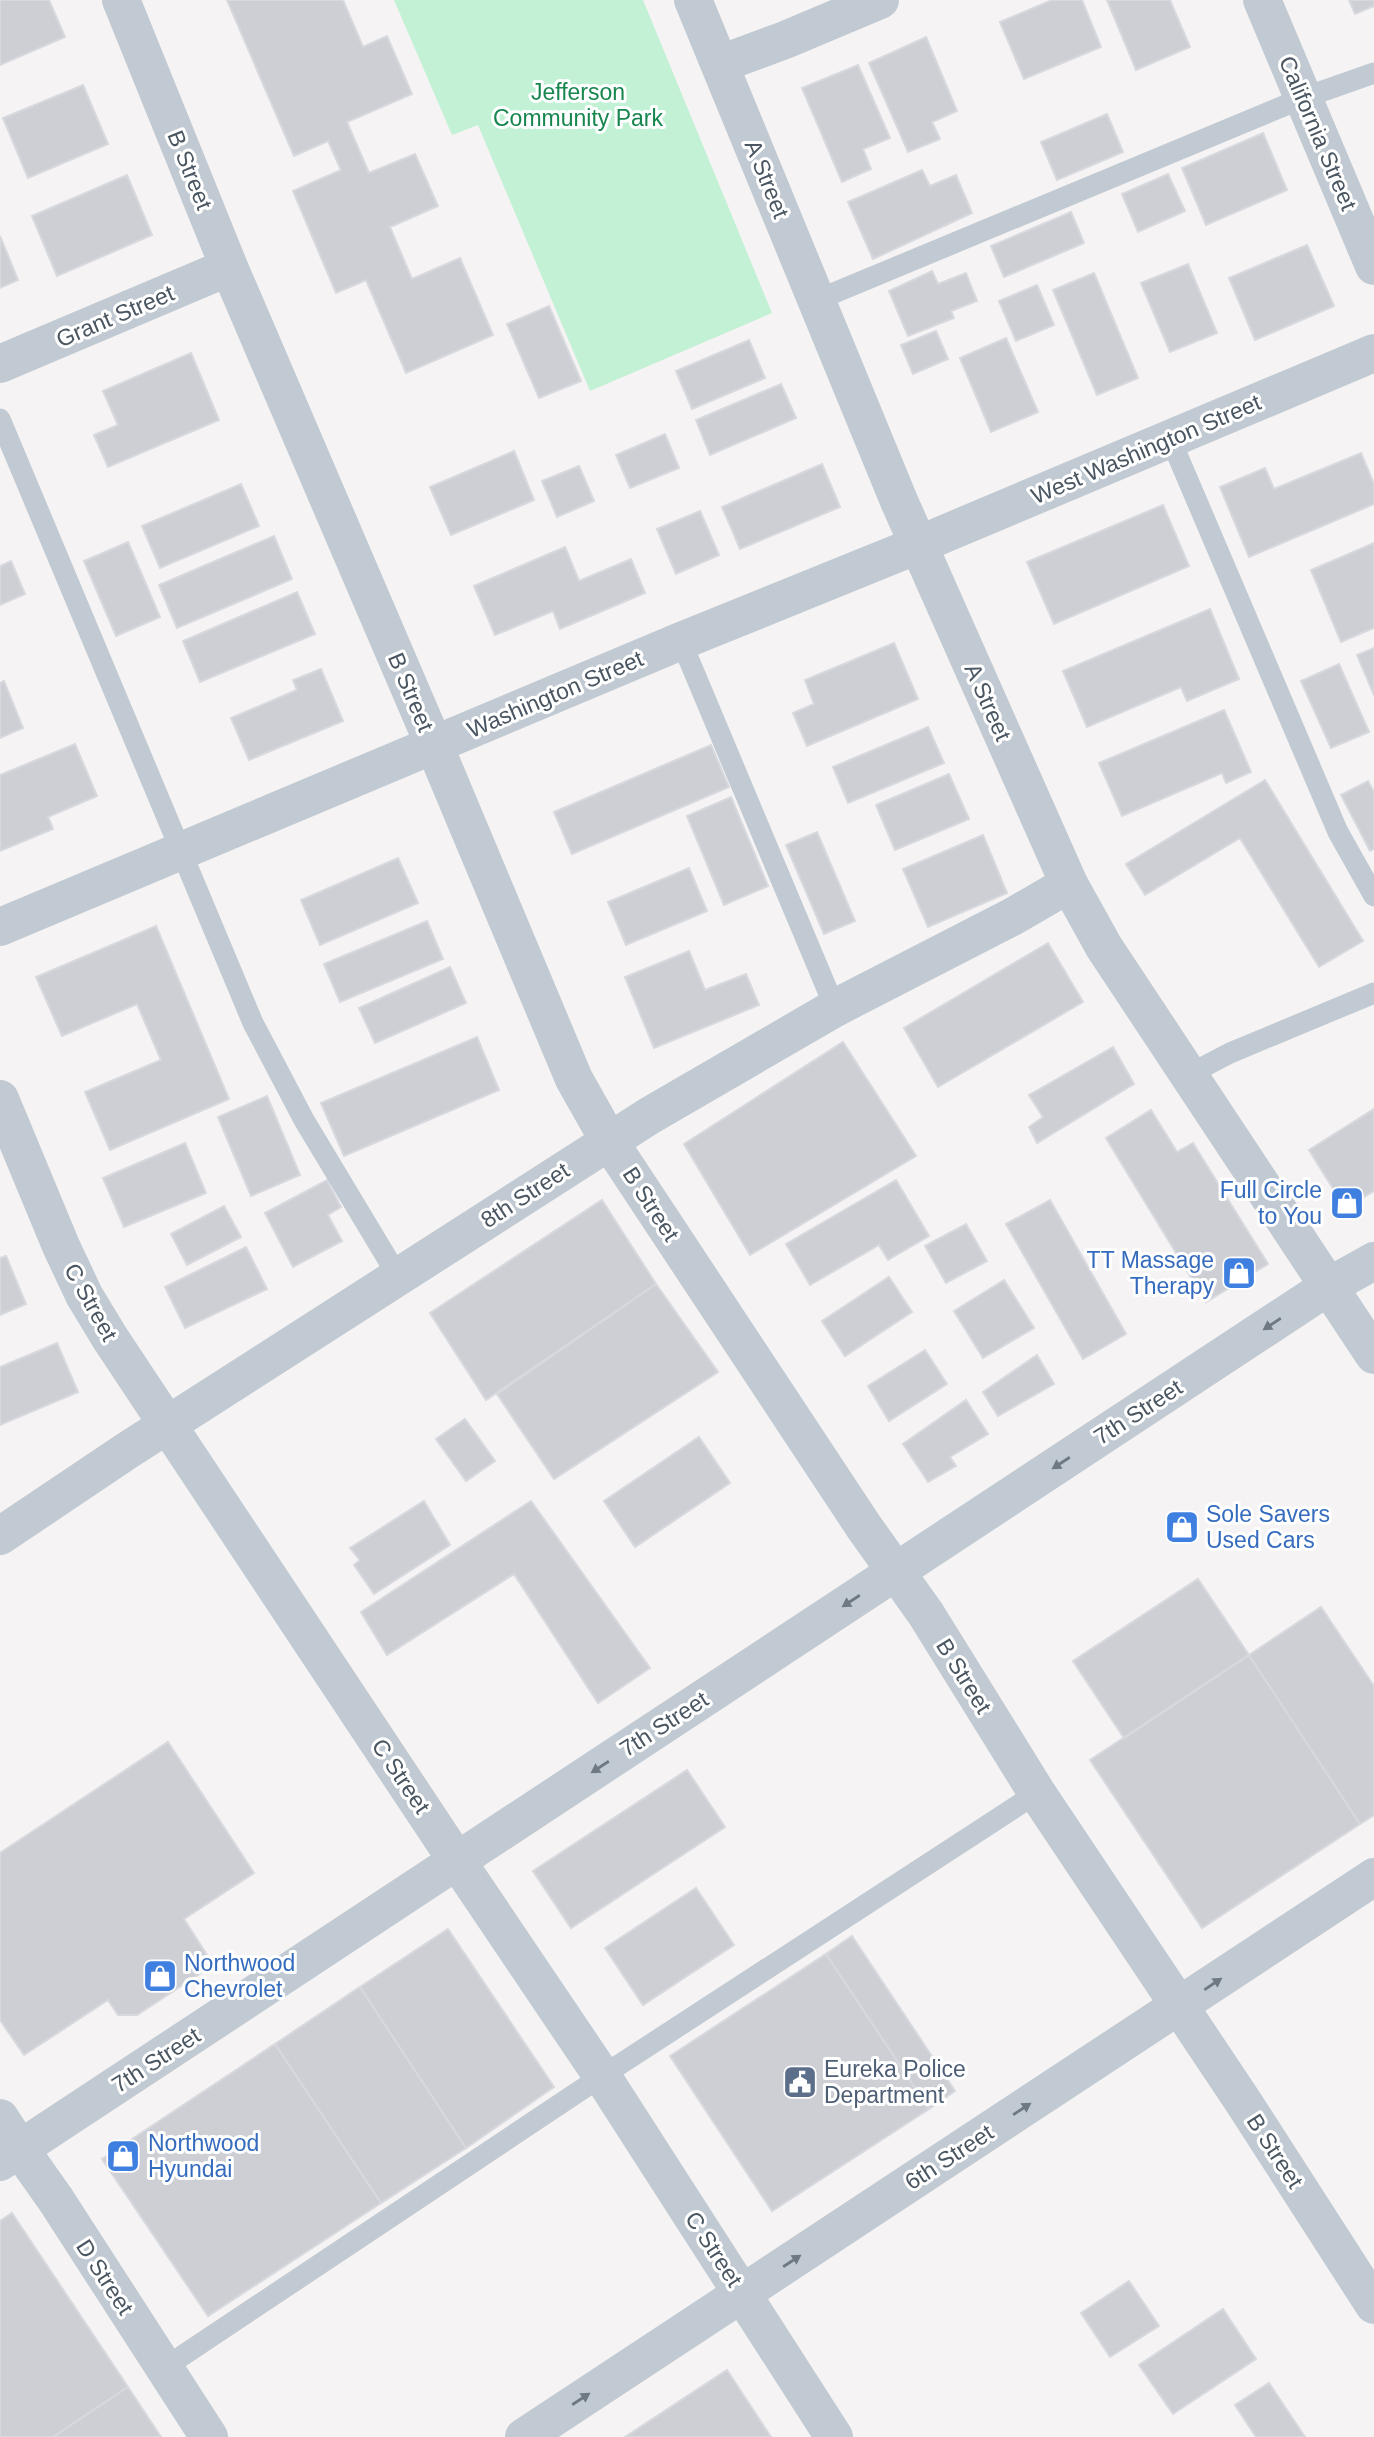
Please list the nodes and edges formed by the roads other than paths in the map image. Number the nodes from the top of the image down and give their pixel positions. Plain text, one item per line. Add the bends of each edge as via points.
1 (121, 0) edge
2 (693, 0) edge
3 (880, 0) edge
4 (1262, 0) edge
5 (720, 64) junction
6 (1374, 73) edge
7 (1303, 97) junction
8 (229, 267) junction
9 (1374, 267) edge
10 (817, 300) junction
11 (1374, 353) edge
12 (0, 364) edge
13 (0, 419) edge
14 (1170, 438) junction
15 (918, 545) junction
16 (681, 641) junction
17 (434, 745) junction
18 (183, 850) junction
19 (1069, 884) junction
20 (1374, 896) edge
21 (0, 927) edge
22 (1374, 993) edge
23 (835, 1009) junction
24 (1188, 1075) junction
25 (0, 1099) edge
26 (609, 1141) junction
27 (1374, 1261) edge
28 (399, 1278) junction
29 (1329, 1286) junction
30 (1374, 1355) edge
31 (168, 1426) junction
32 (0, 1536) edge
33 (896, 1571) junction
34 (1037, 1793) junction
35 (457, 1861) junction
36 (1374, 1877) edge
37 (1179, 2006) junction
38 (602, 2076) junction
39 (7, 2143) edge
40 (743, 2293) junction
41 (1374, 2305) edge
42 (164, 2368) junction
43 (209, 2437) edge
44 (524, 2437) edge
45 (834, 2437) edge

1 - 8 street, B Street
2 - 5 street, A Street
3 - 5 street
4 - 7 street, California Street
5 - 10 street, A Street
6 - 7 lane
7 - 9 street, California Street
7 - 10 lane
8 - 12 street, Grant Street
8 - 17 street, B Street
10 - 15 street, A Street
11 - 14 street, West Washington Street
13 - 18 lane
14 - 15 street, West Washington Street
14 - 20 lane via 1338,832
15 - 16 street, Washington Street
15 - 19 street, A Street
16 - 17 street, Washington Street
16 - 23 lane
17 - 18 street, Washington Street
17 - 26 street, B Street via 573,1079
18 - 21 street, Washington Street
18 - 28 lane via 253,1023 304,1120
19 - 23 street, 8th Street
19 - 24 street, A Street via 1104,947
22 - 24 lane
23 - 26 street, 8th Street
24 - 29 street, A Street
25 - 31 street, C Street via 84,1295
26 - 28 street, 8th Street
26 - 33 street, B Street
27 - 29 street, 7th Street
28 - 31 street, 8th Street
29 - 30 street, A Street
29 -> 33 street, 7th Street
31 - 32 street, 8th Street
31 - 35 street, C Street
33 - 34 street, B Street
33 -> 35 street, 7th Street
34 - 37 street, B Street
34 - 38 lane
35 - 38 street, C Street
35 - 39 street, 7th Street
37 -> 36 street, 6th Street
40 -> 37 street, 6th Street
37 - 41 street, B Street
38 - 40 street, C Street
38 - 42 lane
39 - 42 street, D Street via 56,2200
44 -> 40 street, 6th Street
40 - 45 street, C Street
42 - 43 street, D Street

